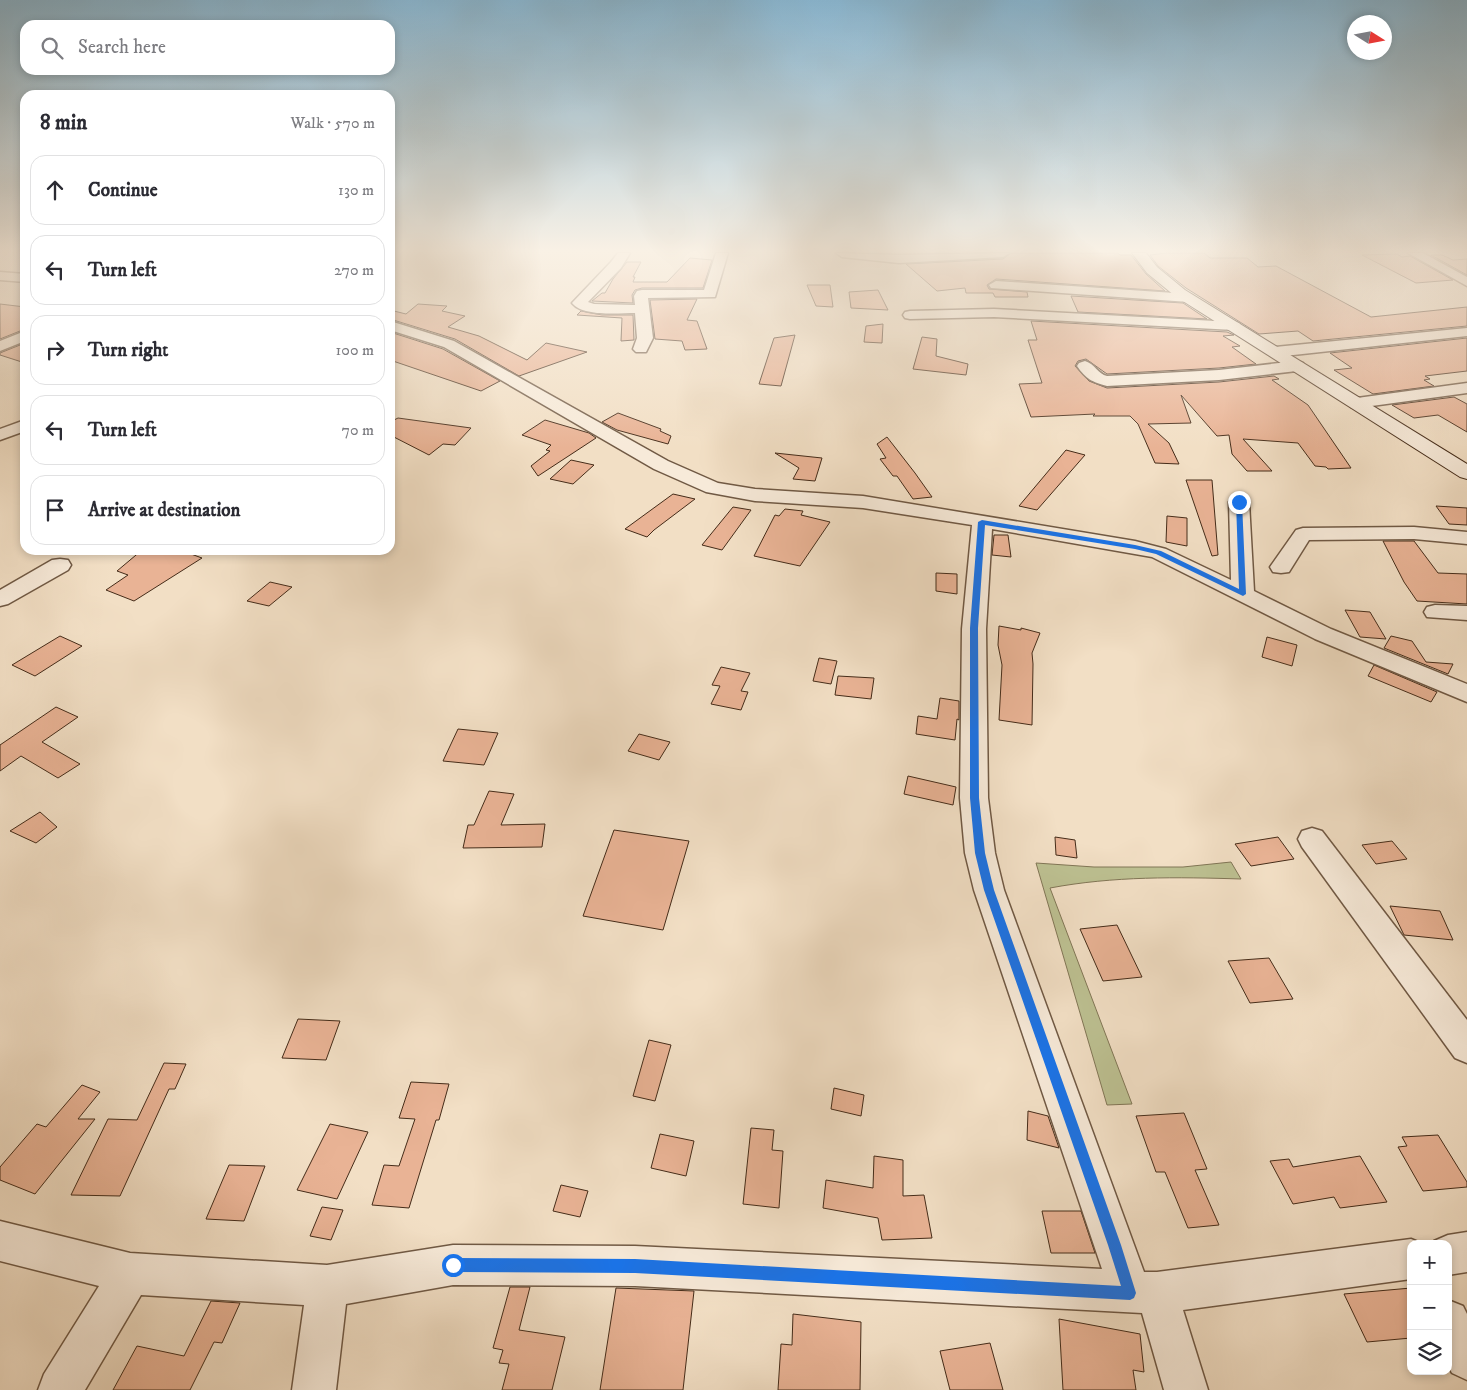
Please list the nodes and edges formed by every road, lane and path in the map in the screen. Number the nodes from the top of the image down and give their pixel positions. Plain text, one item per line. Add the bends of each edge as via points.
1 (643, 318) edge
2 (1084, 318) edge
3 (1221, 318) edge
4 (1234, 326) junction
5 (395, 327) edge
6 (1467, 332) edge
7 (20, 338) edge
8 (0, 346) edge
9 (640, 350) dead end
10 (1275, 352) junction
11 (1085, 366) dead end
12 (1297, 366) junction
13 (1467, 388) edge
14 (1357, 404) junction
15 (20, 427) edge
16 (0, 435) edge
17 (1465, 469) edge
18 (1239, 502) dead end
19 (982, 522) junction
20 (1467, 538) edge
21 (60, 565) dead end
22 (1280, 567) dead end
23 (1243, 594) junction
24 (0, 599) edge
25 (1435, 612) dead end
26 (1467, 613) edge
27 (1467, 694) edge
28 (1312, 839) dead end
29 (1467, 1047) edge
30 (0, 1241) edge
31 (1467, 1252) edge
32 (1452, 1254) edge
33 (1407, 1260) edge
34 (130, 1274) junction
35 (327, 1286) junction
36 (1143, 1293) junction
37 (1452, 1329) edge
38 (1467, 1358) edge
39 (60, 1390) edge
40 (314, 1390) edge
41 (1186, 1390) edge

1 - 9 street via 645,338
2 - 4 street
3 - 4 main road
4 - 10 main road
5 - 19 street via 449,344 698,483 731,492 863,502
6 - 10 street
7 - 8 street
10 - 12 main road
11 - 12 street via 1096,378 1107,381
12 - 14 main road
13 - 14 street
14 - 17 main road
15 - 16 street
18 - 23 street
19 - 23 street via 1159,553
19 - 36 street via 974,628 974,798 980,853 992,899 1115,1245
20 - 22 street via 1414,533 1303,534
21 - 24 street
23 - 27 street via 1323,634
25 - 26 street
28 - 29 street
30 - 34 street
31 - 32 street
33 - 36 street
34 - 35 street
34 - 39 street
35 - 36 street via 453,1265 626,1266
35 - 40 street
36 - 41 street
37 - 38 street

